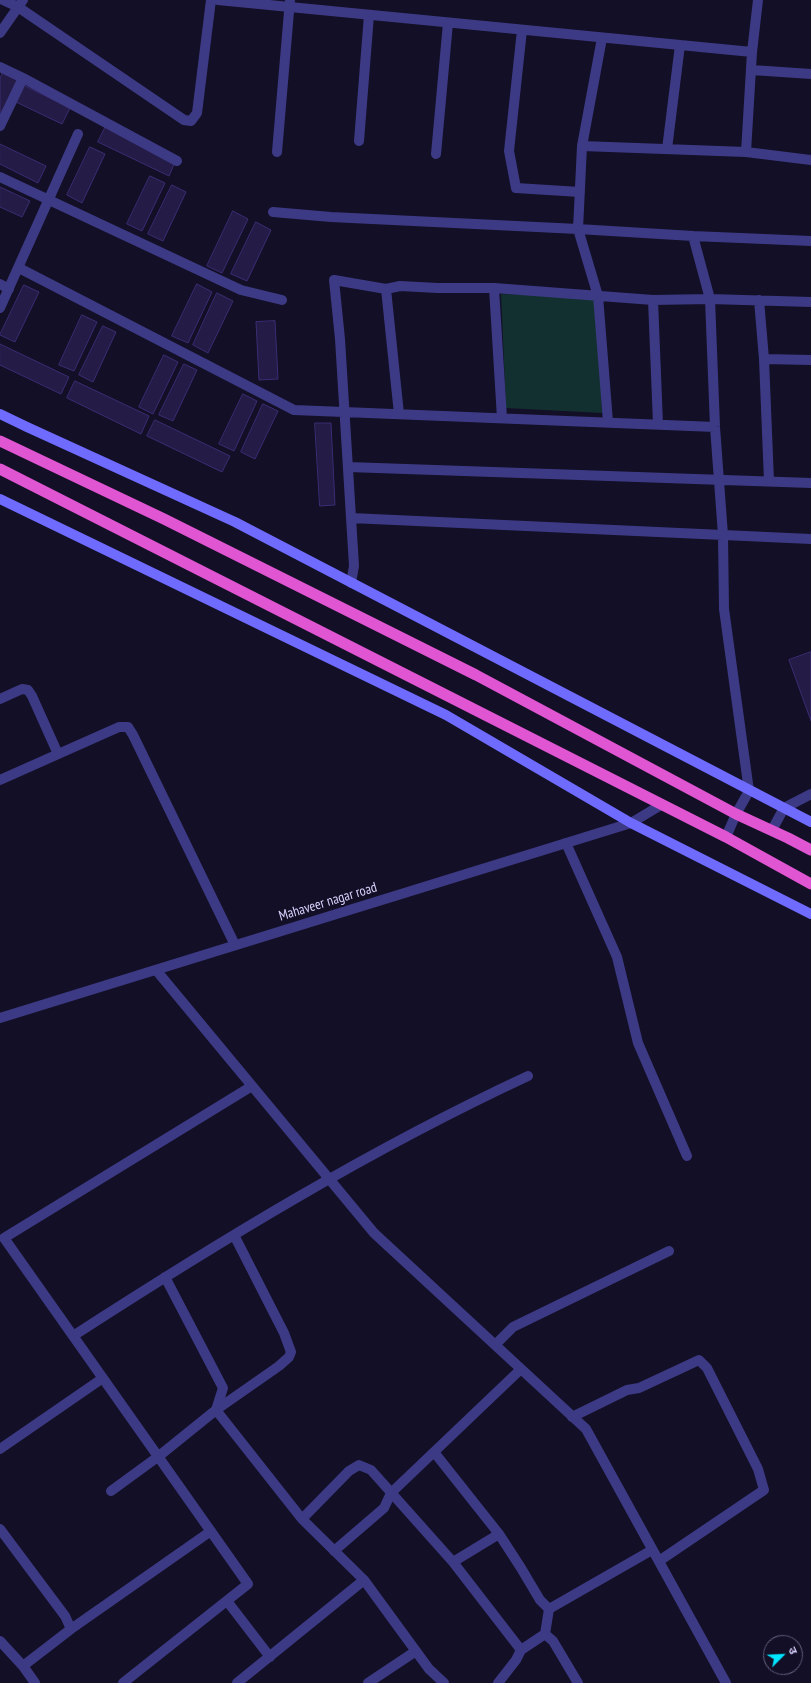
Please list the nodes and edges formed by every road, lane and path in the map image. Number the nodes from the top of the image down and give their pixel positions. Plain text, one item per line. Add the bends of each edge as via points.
1 (3, 0) edge
2 (211, 0) edge
3 (218, 0) edge
4 (758, 0) edge
5 (21, 4) edge
6 (290, 4) edge
7 (369, 15) junction
8 (448, 23) junction
9 (522, 30) junction
10 (0, 33) edge
11 (602, 38) junction
12 (680, 45) junction
13 (752, 52) junction
14 (0, 68) edge
15 (752, 70) junction
16 (811, 74) edge
17 (23, 78) junction
18 (0, 126) edge
19 (78, 134) dead end
20 (359, 141) dead end
21 (582, 146) junction
22 (667, 149) junction
23 (277, 152) dead end
24 (746, 152) junction
25 (436, 154) dead end
26 (811, 160) edge
27 (177, 161) dead end
28 (0, 177) edge
29 (580, 192) junction
30 (49, 200) junction
31 (273, 212) dead end
32 (578, 229) junction
33 (693, 236) junction
34 (811, 241) edge
35 (19, 268) junction
36 (5, 286) edge
37 (494, 288) junction
38 (386, 289) junction
39 (598, 296) junction
40 (710, 299) junction
41 (282, 300) dead end
42 (653, 300) junction
43 (759, 300) junction
44 (811, 302) edge
45 (0, 308) edge
46 (764, 358) junction
47 (811, 360) edge
48 (345, 412) junction
49 (0, 414) edge
50 (399, 414) junction
51 (502, 418) junction
52 (608, 422) junction
53 (658, 424) junction
54 (715, 427) junction
55 (0, 441) edge
56 (348, 467) junction
57 (0, 469) edge
58 (720, 479) junction
59 (769, 481) junction
60 (811, 483) edge
61 (0, 499) edge
62 (351, 518) junction
63 (723, 535) junction
64 (811, 539) edge
65 (351, 582) junction
66 (0, 699) edge
67 (58, 754) junction
68 (0, 780) edge
69 (749, 791) junction
70 (811, 794) edge
71 (662, 805) junction
72 (784, 808) junction
73 (736, 814) junction
74 (811, 822) edge
75 (631, 823) junction
76 (772, 830) junction
77 (726, 837) junction
78 (566, 843) junction
79 (811, 850) edge
80 (811, 884) edge
81 (811, 914) edge
82 (235, 945) junction
83 (156, 970) junction
84 (0, 1018) edge
85 (528, 1076) dead end
86 (252, 1086) junction
87 (687, 1156) dead end
88 (329, 1178) junction
89 (234, 1236) junction
90 (1, 1237) edge
91 (669, 1251) dead end
92 (165, 1277) junction
93 (73, 1336) junction
94 (496, 1344) junction
95 (521, 1369) junction
96 (103, 1378) junction
97 (216, 1410) junction
98 (572, 1417) junction
99 (0, 1449) edge
100 (434, 1452) junction
101 (158, 1456) junction
102 (111, 1491) dead end
103 (391, 1493) junction
104 (302, 1519) junction
105 (0, 1529) edge
106 (211, 1531) junction
107 (498, 1534) junction
108 (652, 1550) junction
109 (334, 1551) junction
110 (659, 1561) junction
111 (453, 1562) junction
112 (364, 1580) junction
113 (227, 1601) junction
114 (549, 1609) junction
115 (71, 1629) junction
116 (545, 1634) junction
117 (0, 1641) edge
118 (521, 1650) junction
119 (416, 1651) junction
120 (270, 1657) junction
121 (23, 1666) junction
122 (243, 1681) edge
123 (35, 1683) edge
124 (123, 1683) edge
125 (368, 1683) edge
126 (444, 1683) edge
127 (498, 1683) edge
128 (578, 1683) edge
129 (726, 1683) edge

1 - 5 street
2 - 5 street via 197,113 191,121 184,120
3 - 6 street
4 - 13 street
5 - 10 street
6 - 7 street
6 - 23 street
7 - 8 street
7 - 20 street
8 - 9 street
8 - 25 street
9 - 11 street
9 - 29 street via 509,151 516,188
11 - 12 street
11 - 21 street
12 - 13 street
12 - 22 street
13 - 15 street
14 - 17 street
15 - 16 street
15 - 24 street
17 - 18 street
17 - 27 street
19 - 30 street
21 - 22 street
21 - 29 street
22 - 24 street
24 - 26 street
28 - 30 street
29 - 32 street
30 - 35 street
30 - 41 street via 241,290
31 - 32 street via 331,218
32 - 33 street
32 - 39 street
33 - 34 street
33 - 40 street
35 - 36 street
35 - 48 street via 294,410
36 - 45 street
37 - 38 street via 400,286
37 - 39 street
37 - 51 street
38 - 48 street via 334,280
38 - 50 street
39 - 42 street
39 - 52 street
40 - 42 street
40 - 43 street
40 - 54 street
42 - 53 street
43 - 44 street
43 - 46 street
46 - 47 street
46 - 59 street
48 - 50 street
48 - 56 street
49 - 65 main road via 235,522
50 - 51 street
51 - 52 street
52 - 53 street
53 - 54 street
54 - 58 street
55 - 73 highway via 164,519 476,675
56 - 58 street
56 - 62 street
57 - 71 highway
58 - 59 street
58 - 63 street
59 - 60 street
61 - 75 main road via 446,715
62 - 63 street
62 - 65 street via 354,566
63 - 64 street
63 - 69 street via 724,609
65 - 69 main road
66 - 67 street via 22,689 28,690
67 - 68 street
67 - 82 street via 119,727 128,727
69 - 72 main road
69 - 73 street
70 - 72 street
71 - 75 street, Mahaveer nagar road
71 - 77 highway
72 - 74 main road
72 - 76 street
73 - 76 highway
73 - 77 street
75 - 78 street, Mahaveer nagar road
75 - 81 main road
76 - 79 highway
77 - 80 highway
78 - 82 street, Mahaveer nagar road
78 - 87 street via 618,957 638,1043
82 - 83 street, Mahaveer nagar road
83 - 84 street, Mahaveer nagar road
83 - 86 street
85 - 88 street
86 - 88 street
86 - 90 street
88 - 89 street
88 - 94 street via 374,1233
89 - 92 street
89 - 97 street via 284,1333 291,1352 279,1366
90 - 93 street
91 - 94 street via 513,1327
92 - 93 street
92 - 97 street via 223,1388
93 - 96 street
94 - 95 street
95 - 98 street
95 - 100 street
96 - 99 street
96 - 101 street
97 - 101 street
97 - 104 street
98 - 108 street via 586,1429
98 - 110 street via 627,1390 639,1388 699,1360 708,1368 758,1469 764,1490
100 - 103 street
100 - 107 street
101 - 102 street
101 - 106 street
103 - 104 street via 370,1470 359,1465
103 - 109 street via 384,1508
103 - 111 street
104 - 109 street
105 - 115 street via 65,1616
106 - 113 street via 248,1584
106 - 115 street
107 - 111 street
107 - 114 street via 540,1600
108 - 110 street
108 - 114 street
109 - 112 street
110 - 129 street
111 - 118 street
112 - 119 street
112 - 120 street
113 - 120 street
113 - 124 street
114 - 116 street
115 - 121 street
116 - 118 street
116 - 128 street via 553,1641
117 - 121 street
118 - 127 street
119 - 125 street
119 - 126 street via 429,1669
120 - 122 street
121 - 123 street

